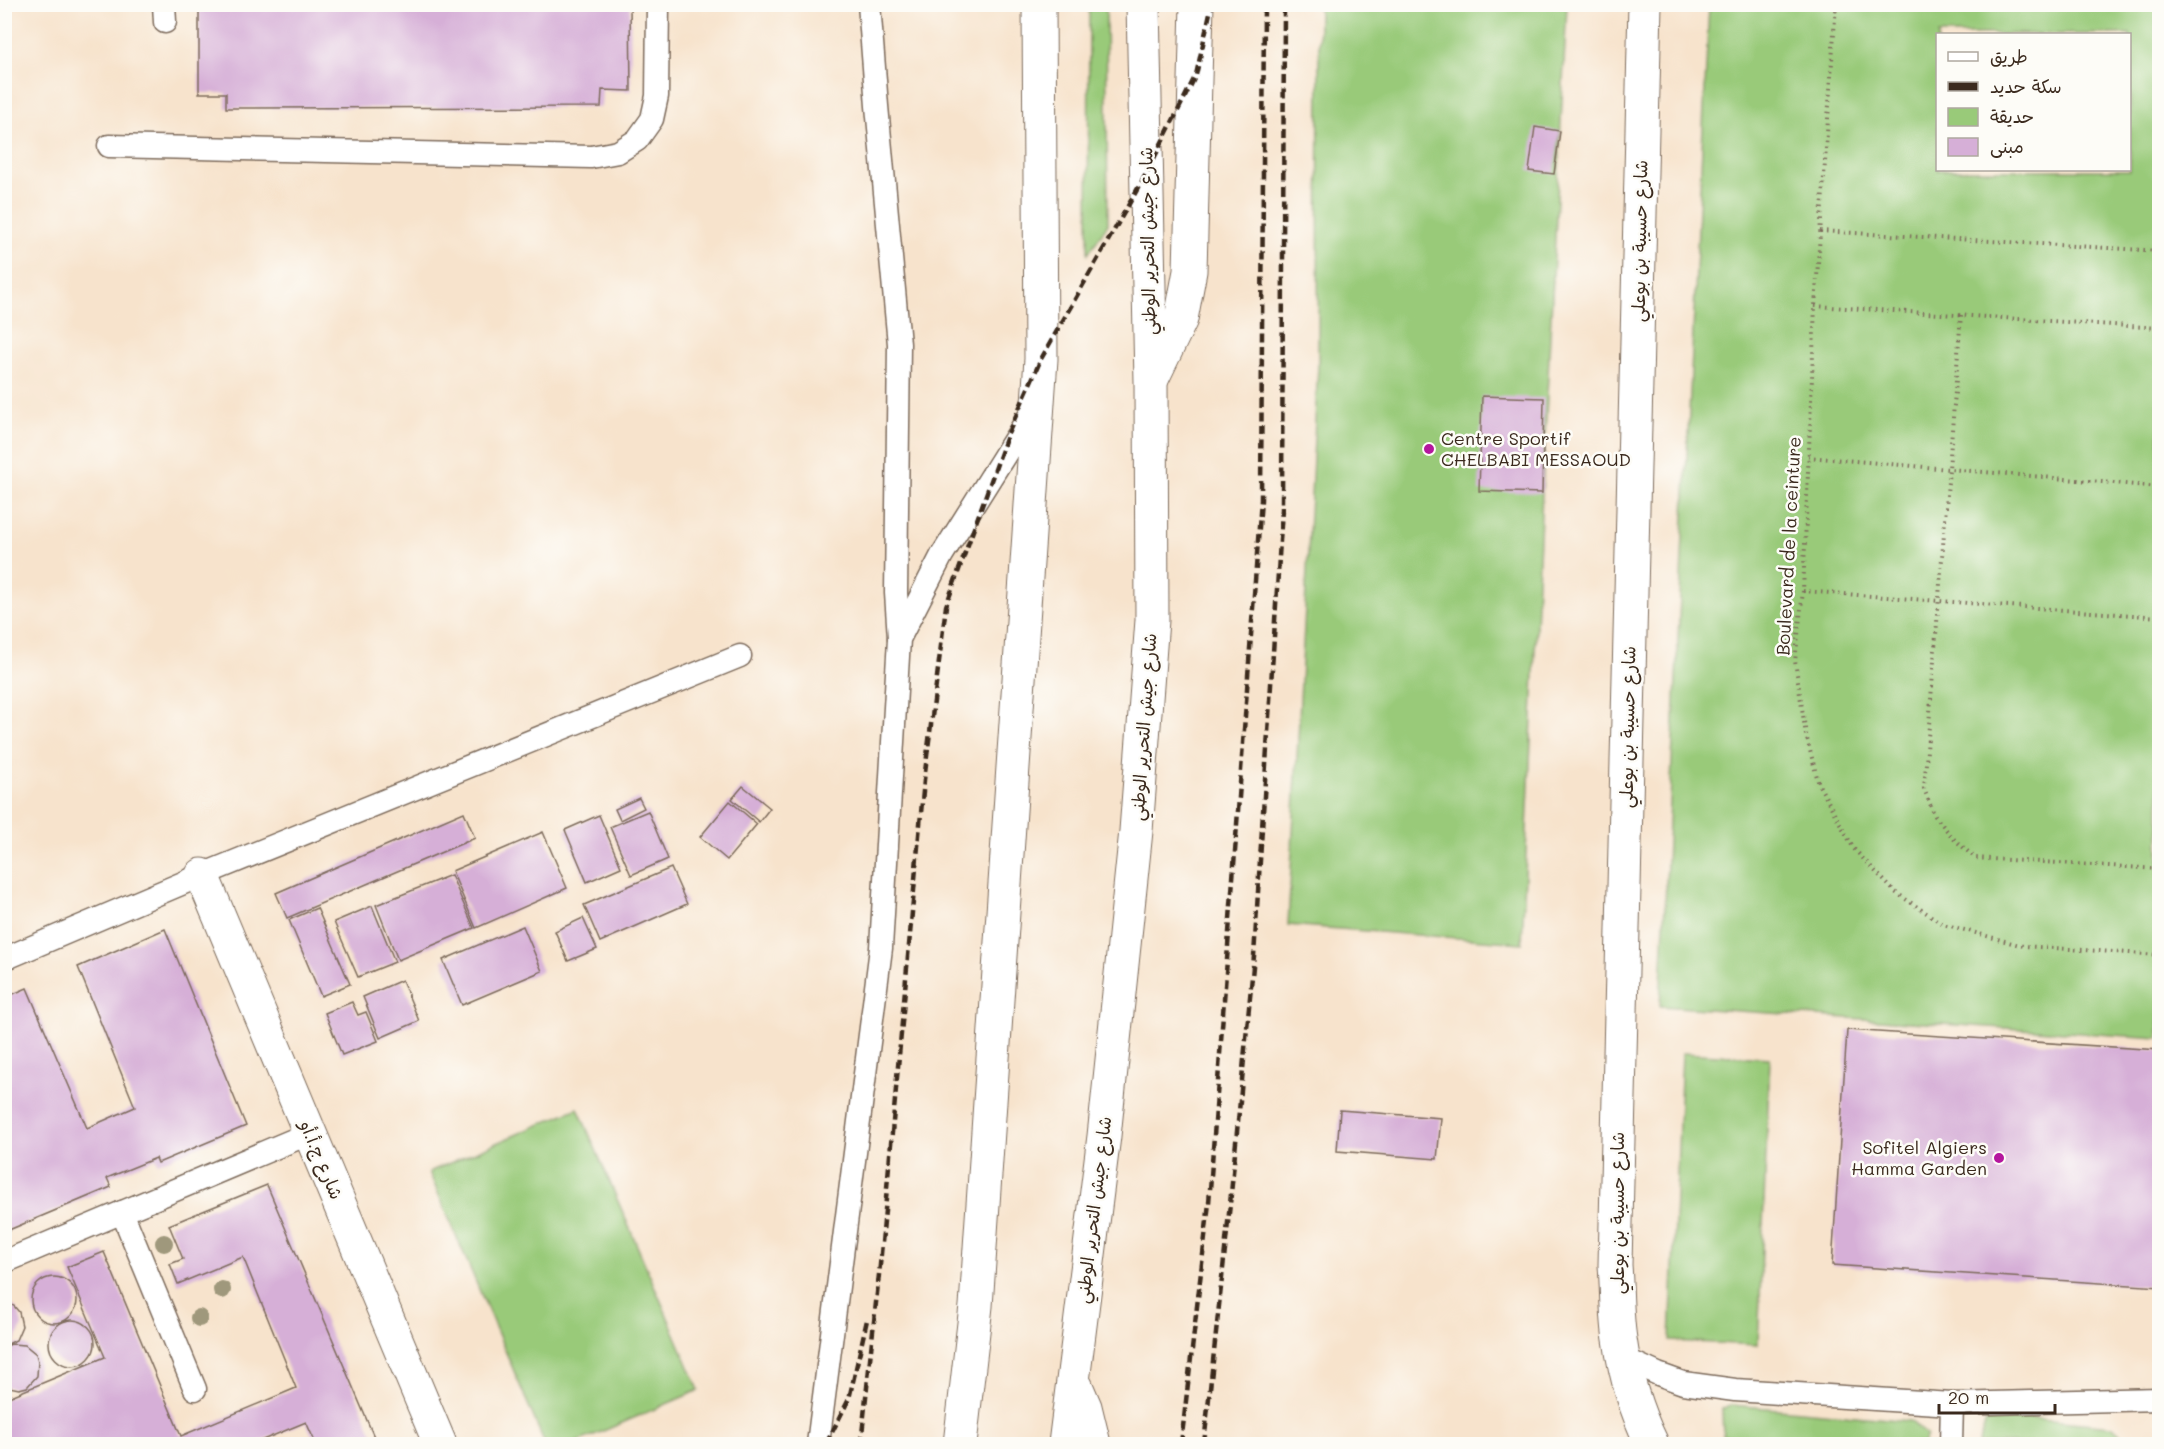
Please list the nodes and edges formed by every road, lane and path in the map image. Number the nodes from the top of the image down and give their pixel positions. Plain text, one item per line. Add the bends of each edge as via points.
1 (658, 4) edge
2 (869, 4) edge
3 (1039, 4) edge
4 (1143, 4) edge
5 (1197, 4) edge
6 (1645, 4) edge
7 (1836, 4) edge
8 (109, 146) dead end
9 (1820, 231) junction
10 (2160, 251) edge
11 (1815, 306) junction
12 (1961, 315) junction
13 (2160, 328) edge
14 (1151, 382) junction
15 (1037, 403) junction
16 (1808, 457) junction
17 (1948, 470) junction
18 (2160, 487) edge
19 (1803, 591) junction
20 (1938, 601) junction
21 (2160, 616) edge
22 (899, 639) junction
23 (740, 656) dead end
24 (2160, 869) edge
25 (202, 875) junction
26 (2160, 955) edge
27 (4, 959) edge
28 (310, 1133) junction
29 (122, 1212) junction
30 (4, 1262) edge
31 (1623, 1358) junction
32 (829, 1370) junction
33 (1074, 1380) junction
34 (195, 1389) dead end
35 (2156, 1402) edge
36 (1953, 1404) junction
37 (440, 1444) edge
38 (801, 1444) edge
39 (818, 1444) edge
40 (960, 1444) edge
41 (1065, 1444) edge
42 (1094, 1444) edge
43 (1652, 1444) edge
44 (1951, 1444) edge

1 - 8 lane via 657,96 652,119 637,140 618,152 591,156
2 - 22 lane via 899,344
3 - 15 main road via 1041,359
4 - 14 main road, شارع جيش التحرير الوطني
5 - 14 main road via 1190,271 1181,319
6 - 31 main road, شارع حسيبة بن بوعلي via 1615,1265
7 - 9 path, Boulevard de la ceinture
9 - 10 path
9 - 11 path, Boulevard de la ceinture
11 - 12 path
11 - 16 path, Boulevard de la ceinture
12 - 13 path
12 - 17 path
14 - 33 main road, شارع جيش التحرير الوطني via 1152,620 1138,807
15 - 22 lane via 942,555
15 - 40 main road via 977,1294
16 - 17 path
16 - 19 path, Boulevard de la ceinture
17 - 18 path
17 - 20 path
19 - 20 path
19 - 26 path, Boulevard de la ceinture via 1795,661 1806,735 1819,785 1854,849 1895,892 1943,924 2023,946
20 - 21 path
20 - 24 path via 1924,789 1935,816 1953,838 1975,858
22 - 32 lane via 880,948
23 - 25 lane
25 - 27 lane
25 - 28 main road, شارع ج.أ.أو
28 - 29 lane
28 - 37 main road, شارع ج.أ.أو
29 - 30 lane
29 - 34 lane
31 - 36 lane via 1683,1383 1709,1388
31 - 43 main road, شارع حسيبة بن بوعلي
32 - 38 lane
32 - 39 lane
33 - 41 main road, شارع جيش التحرير الوطني
33 - 42 main road
35 - 36 lane
36 - 44 lane

